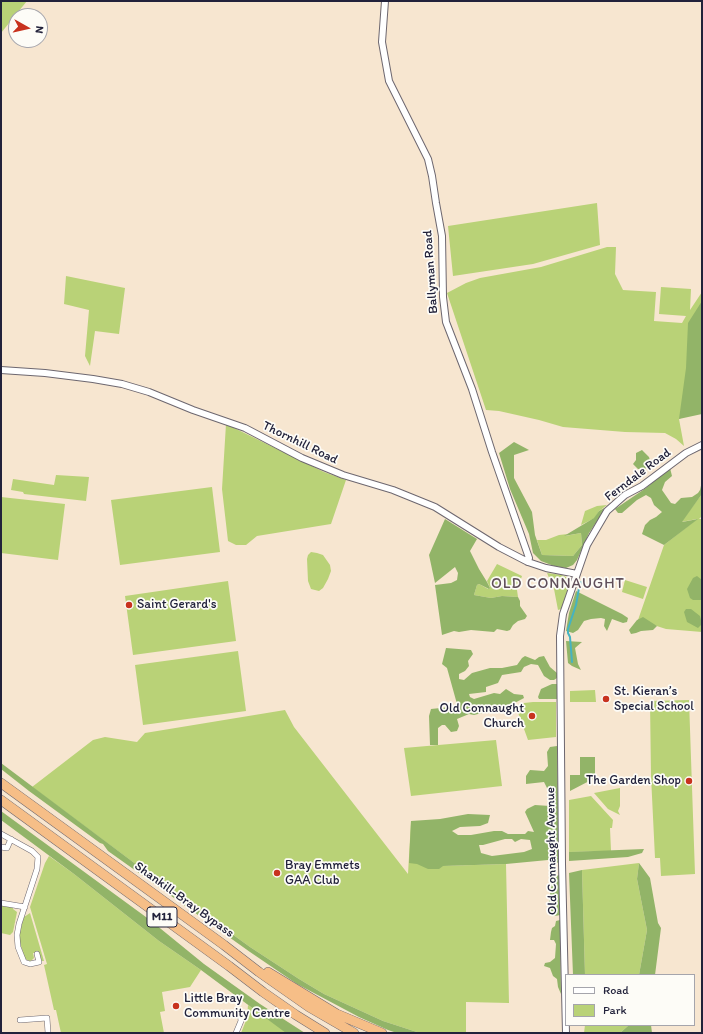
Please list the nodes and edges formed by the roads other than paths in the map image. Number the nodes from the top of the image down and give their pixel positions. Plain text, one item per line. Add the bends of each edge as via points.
1 (385, 1) edge
2 (1, 370) edge
3 (702, 445) edge
4 (528, 562) junction
5 (577, 574) junction
6 (561, 669) joint
7 (1, 783) edge
8 (1, 800) edge
9 (1, 834) edge
10 (11, 839) junction
11 (1, 847) edge
12 (1, 903) edge
13 (25, 907) junction
14 (224, 945) junction
15 (37, 954) dead end
16 (565, 989) edge
17 (240, 1014) dead end
18 (20, 1020) dead end
19 (48, 1033) edge
20 (236, 1033) edge
21 (325, 1033) edge
22 (354, 1033) edge
23 (382, 1033) edge

1 - 4 street, Ballyman Road via 382,42 389,81 428,159 432,176 442,236 446,322 472,389 529,558
2 - 4 street, Thornhill Road via 93,379 149,392 245,428 343,476 393,490 435,507
3 - 5 street, Ferndale Road via 686,453 613,505 591,538
4 - 5 street, Thornhill Road
5 - 6 street, Ferndale Road via 563,614 560,636
6 - 16 street, Old Connaught Avenue
7 - 14 highway, Shankill-Bray Bypass / M11
8 - 21 highway, Shankill-Bray Bypass / M11 via 263,992
9 - 10 street
10 - 11 street via 7,848
10 - 13 street via 32,850 39,863
12 - 13 street
13 - 15 street via 18,930 18,947 22,960 27,964 39,962
14 - 22 highway, Shankill-Bray Bypass / M11 via 296,998
14 - 23 highway via 338,1014
17 - 20 street via 241,1021
18 - 19 street via 47,1018

